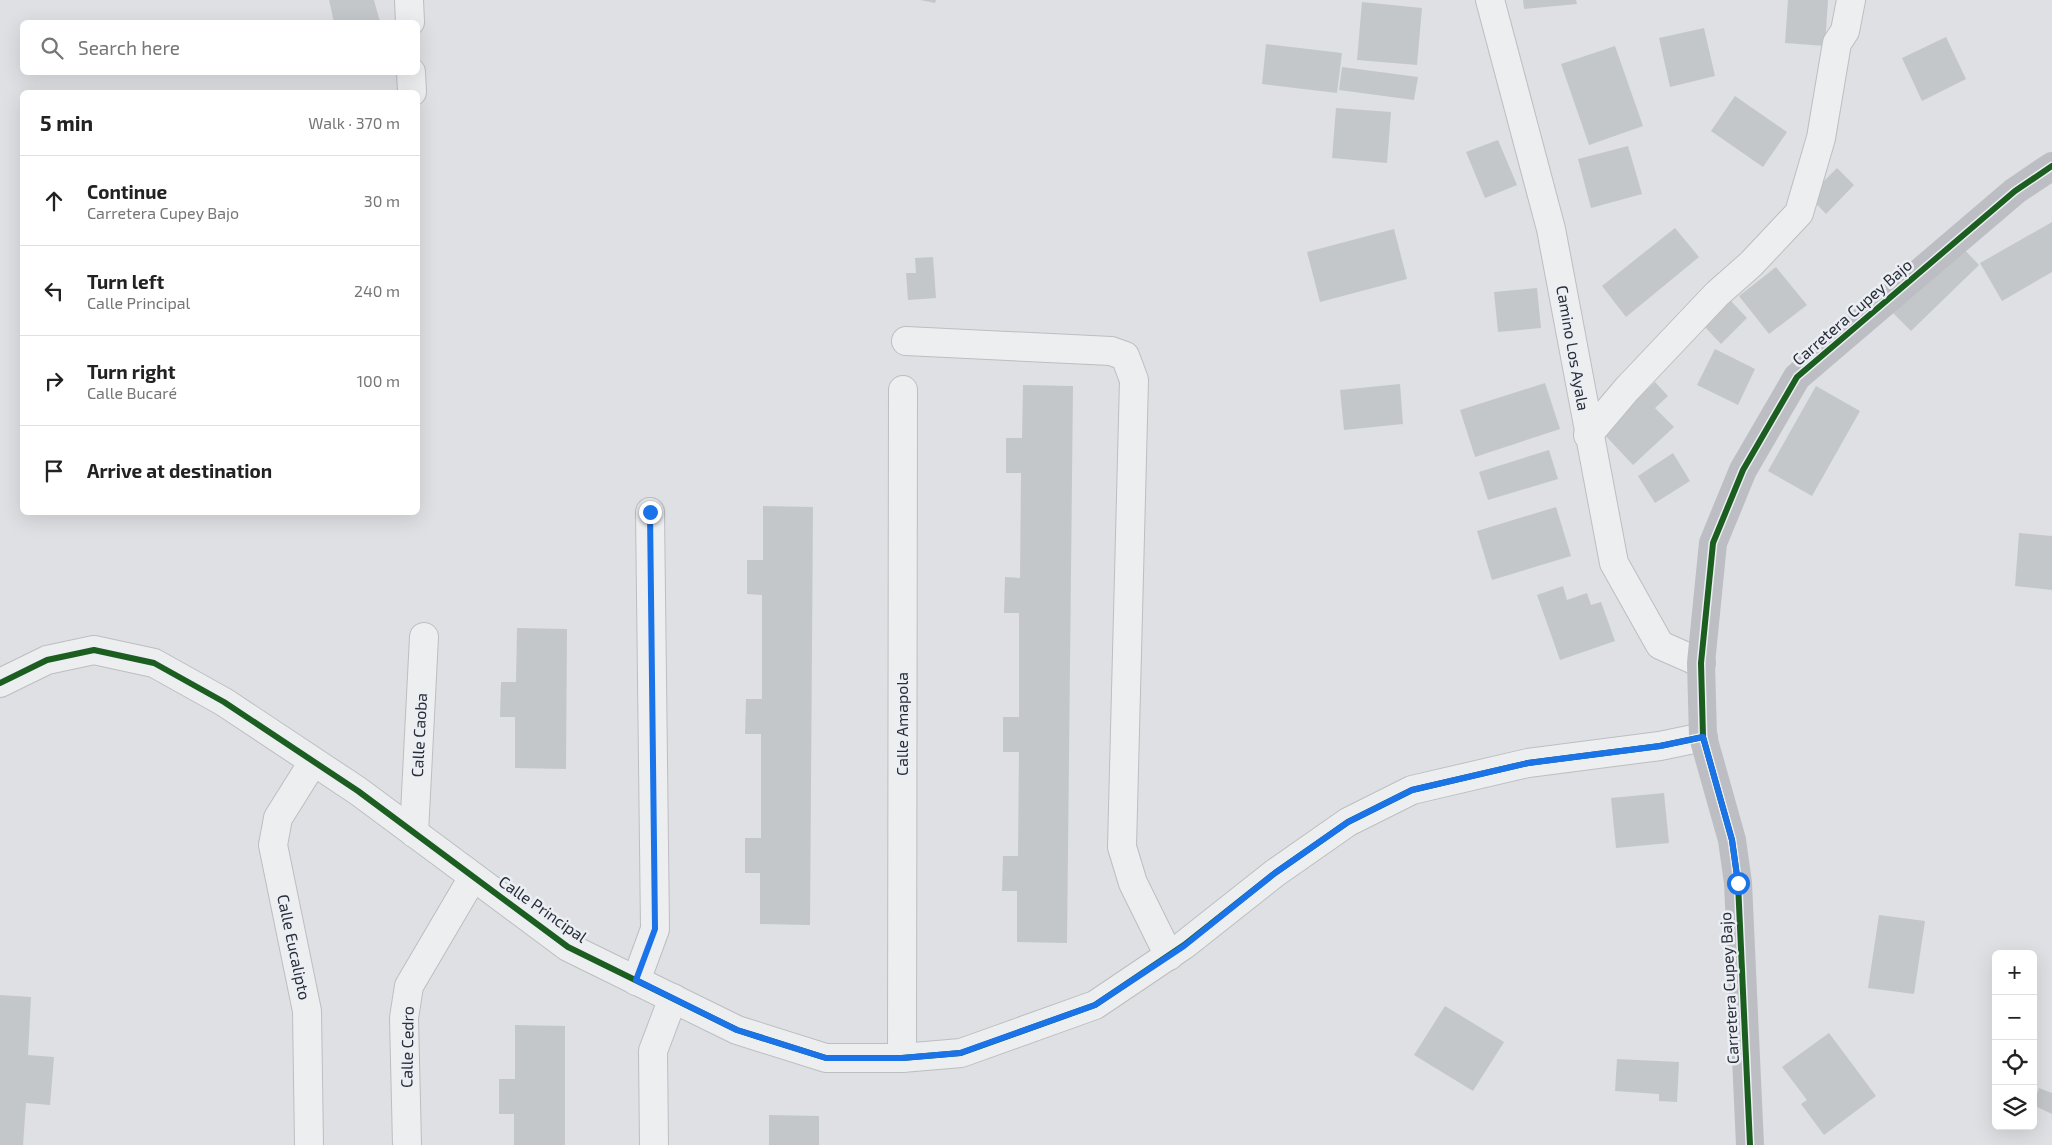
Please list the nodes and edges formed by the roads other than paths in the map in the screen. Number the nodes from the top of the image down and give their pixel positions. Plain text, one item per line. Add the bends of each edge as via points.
1 (409, 0) edge
2 (1490, 0) edge
3 (1851, 0) edge
4 (410, 20) edge
5 (411, 75) edge
6 (412, 90) edge
7 (2052, 166) edge
8 (906, 341) dead end
9 (902, 390) dead end
10 (1588, 435) junction
11 (650, 512) dead end
12 (424, 637) dead end
13 (1701, 663) junction
14 (0, 683) edge
15 (1703, 737) junction
16 (314, 762) junction
17 (414, 833) junction
18 (473, 877) junction
19 (1169, 956) junction
20 (636, 980) junction
21 (673, 998) junction
22 (902, 1058) junction
23 (309, 1145) edge
24 (407, 1145) edge
25 (654, 1145) edge
26 (1750, 1145) edge

1 - 4 street
2 - 10 street, Camino Los Ayala via 1551,229
3 - 10 street via 1845,31 1837,43 1821,138 1800,213 1717,294
5 - 6 street
7 - 13 street, Carretera Cupey Bajo via 2014,191 1797,377 1743,470 1713,543
8 - 19 street via 1111,351 1125,356 1134,380 1122,848 1133,883
9 - 22 street, Calle Amapola
10 - 13 street, Camino Los Ayala via 1614,563 1660,645
11 - 20 street via 655,929
12 - 17 street, Calle Caoba
13 - 15 street, Carretera Cupey Bajo
14 - 16 street, Calle Principal via 47,660 94,650 154,663 224,702
15 - 19 street, Calle Principal via 1660,746 1528,763 1412,790 1348,822 1275,873
15 - 26 street, Carretera Cupey Bajo via 1732,840 1738,883
16 - 17 street, Calle Principal
16 - 23 street, Calle Eucalipto via 278,818 273,845 307,1011
17 - 18 street, Calle Principal
18 - 20 street, Calle Principal via 568,947
18 - 24 street, Calle Cedro via 409,986 404,1018
19 - 22 street, Calle Principal via 1095,1005 960,1053
20 - 21 street, Calle Principal
21 - 22 street, Calle Principal via 737,1030 826,1058
21 - 25 street via 653,1052

